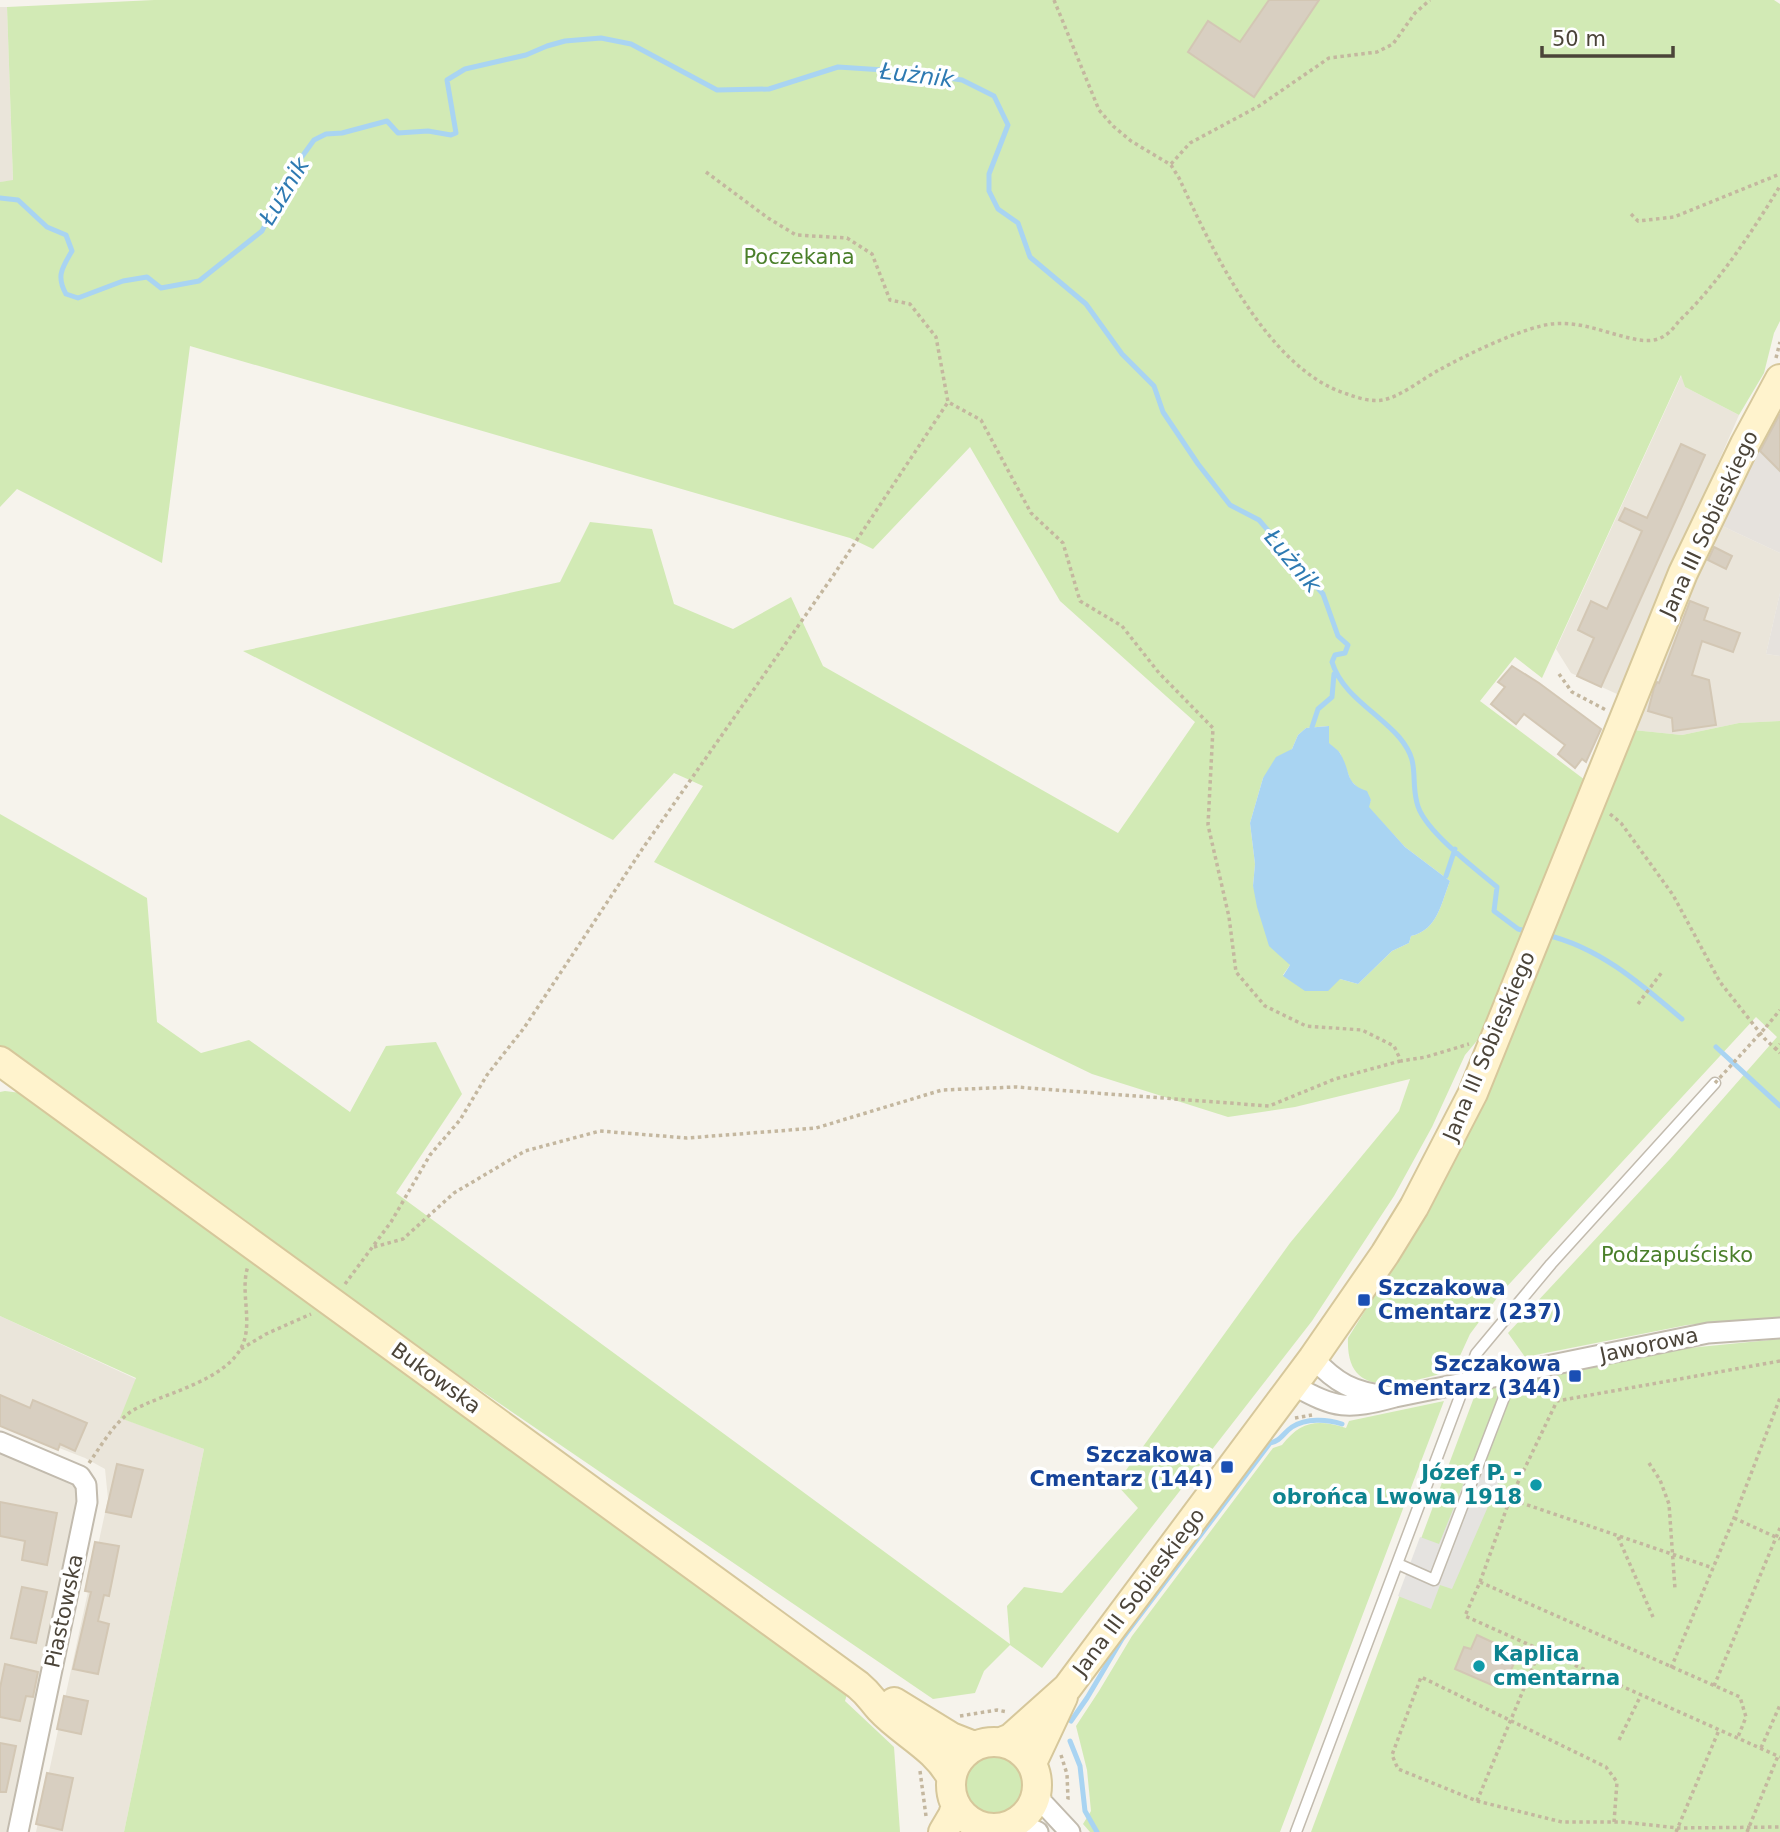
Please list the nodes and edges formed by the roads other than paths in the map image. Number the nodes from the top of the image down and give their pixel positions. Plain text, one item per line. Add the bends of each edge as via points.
1 (1780, 379) edge
2 (0, 1061) edge
3 (1715, 1083) road end
4 (1780, 1328) edge
5 (1312, 1358) junction
6 (1513, 1374) junction
7 (1467, 1383) junction
8 (1293, 1385) junction
9 (1395, 1396) junction
10 (0, 1442) edge
11 (1398, 1564) junction
12 (1067, 1688) junction
13 (871, 1696) junction
14 (987, 1744) junction
15 (1035, 1775) junction
16 (951, 1777) junction
17 (956, 1805) junction
18 (1027, 1827) edge
19 (936, 1828) edge
20 (982, 1830) edge
21 (18, 1832) edge
22 (1069, 1832) edge
23 (1296, 1832) edge

1 - 5 street, Jana III Sobieskiego via 1683,573 1473,1093 1414,1207
2 - 13 street, Bukowska
3 - 7 lane via 1550,1264 1476,1354
4 - 6 street, Jaworowa via 1708,1333
5 - 8 street, Jana III Sobieskiego
5 - 9 street, Jaworowa via 1341,1383 1361,1392
6 - 7 street, Jaworowa
6 - 11 lane via 1434,1580
7 - 9 street, Jaworowa
7 - 11 lane
8 - 9 street, Jaworowa via 1337,1406 1362,1406
8 - 12 street, Jana III Sobieskiego
10 - 21 street, Piastowska via 80,1476 87,1502
11 - 23 lane
12 - 14 street via 1011,1738
12 - 15 street
13 - 14 street via 886,1697 951,1737
13 - 16 street
14 - 15 street via 1014,1746
14 - 16 street via 956,1764
15 - 18 street
15 - 22 street via 1042,1801
16 - 17 street
17 - 19 street via 954,1815
17 - 20 street
18 - 20 street

